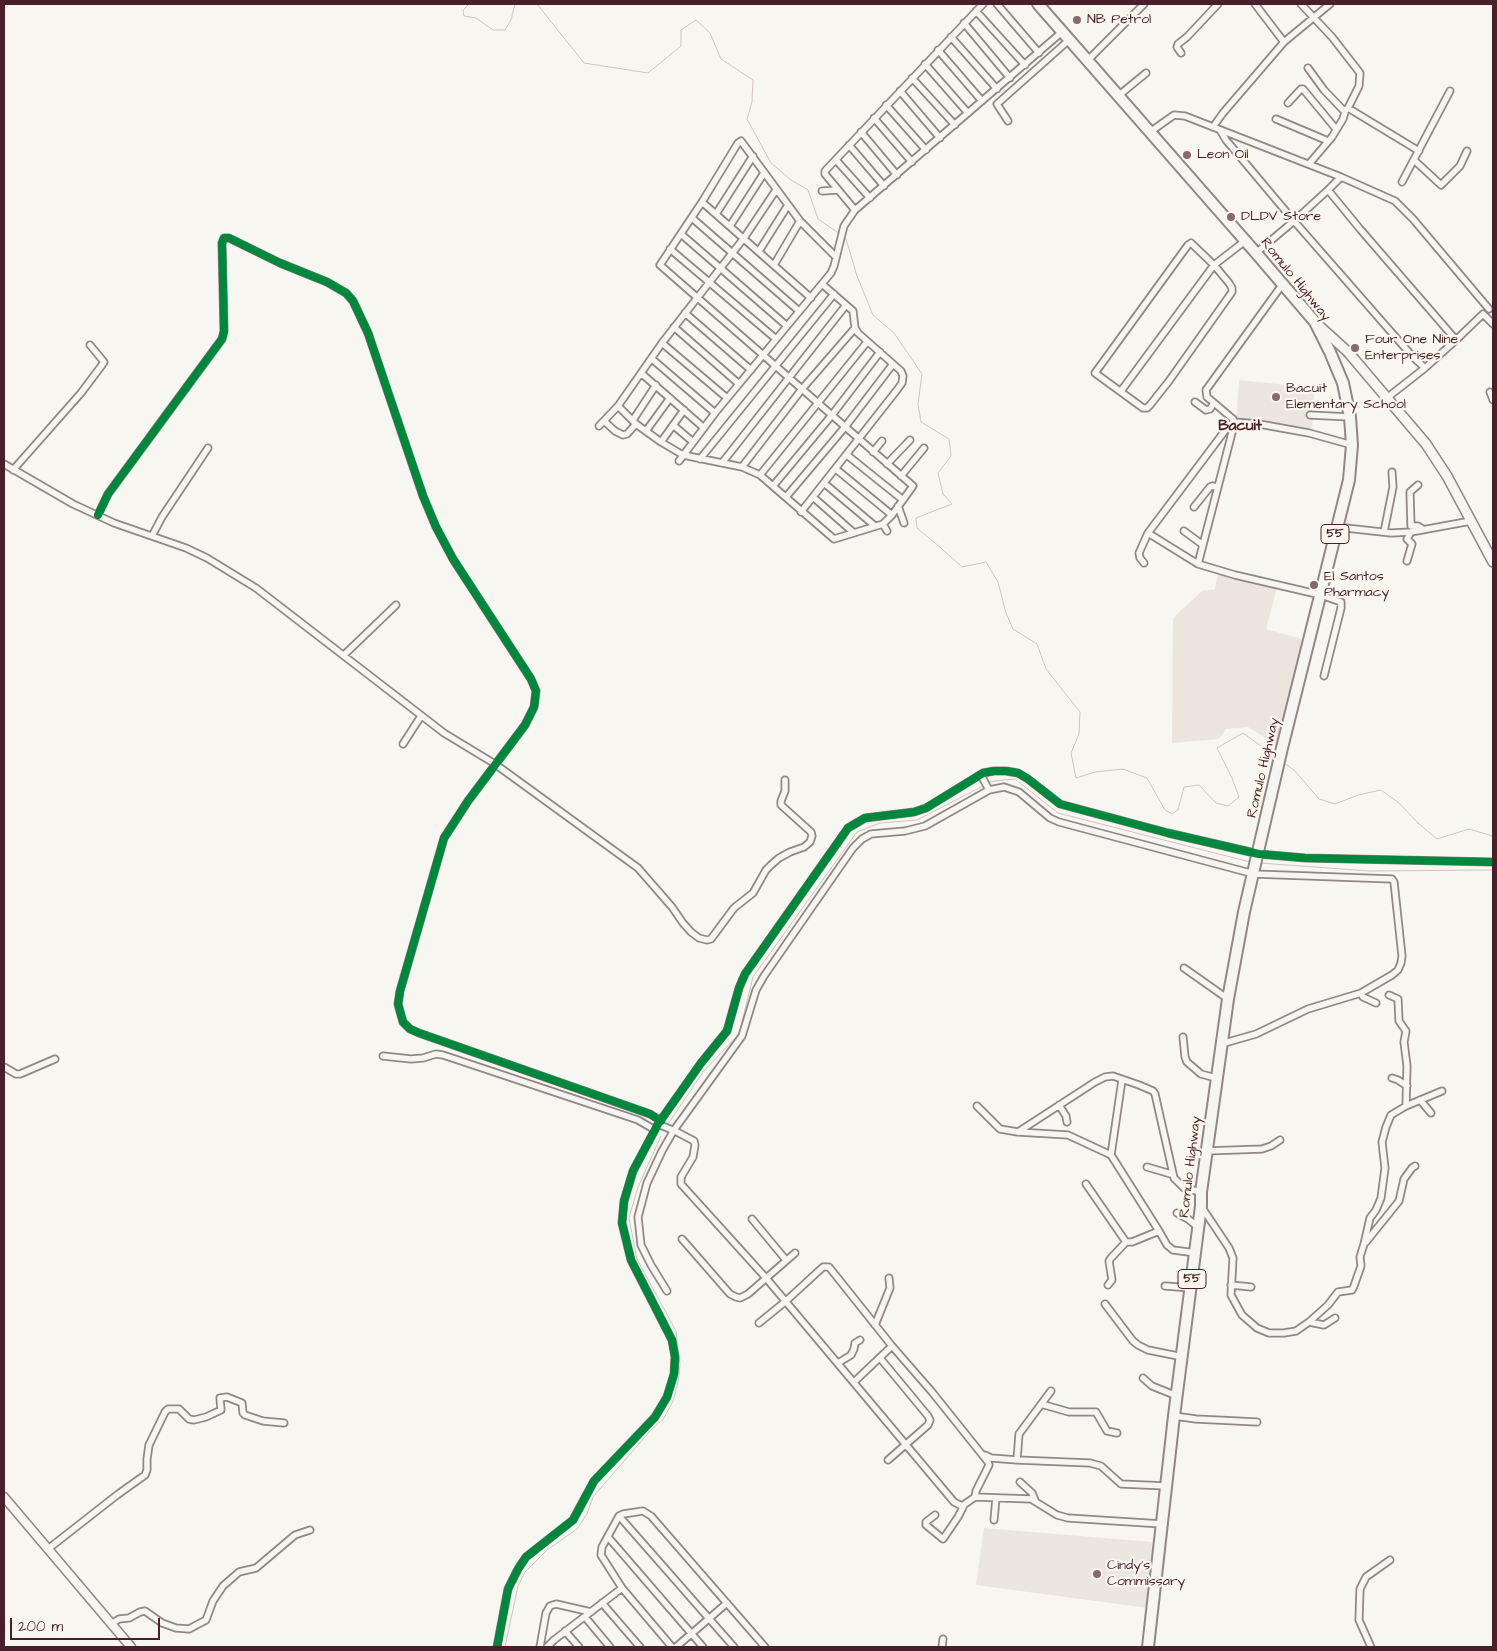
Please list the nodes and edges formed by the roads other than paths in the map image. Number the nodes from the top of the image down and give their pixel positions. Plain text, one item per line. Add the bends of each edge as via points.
1 (983, 4) edge
2 (997, 4) edge
3 (1038, 4) edge
4 (1144, 4) edge
5 (1218, 4) edge
6 (1255, 4) edge
7 (1301, 4) edge
8 (1330, 4) edge
9 (976, 11) junction
10 (1314, 17) junction
11 (964, 23) junction
12 (1066, 36) junction
13 (951, 37) junction
14 (1284, 42) junction
15 (938, 50) junction
16 (1039, 53) junction
17 (1181, 53) dead end
18 (1088, 60) junction
19 (925, 64) junction
20 (1025, 65) junction
21 (1308, 68) dead end
22 (1146, 73) dead end
23 (912, 78) junction
24 (1010, 78) junction
25 (997, 89) junction
26 (900, 91) junction
27 (1450, 91) dead end
28 (1118, 96) junction
29 (982, 102) junction
30 (1288, 103) dead end
31 (886, 105) junction
32 (1346, 110) junction
33 (968, 113) junction
34 (874, 118) junction
35 (1276, 119) dead end
36 (1008, 121) dead end
37 (955, 125) junction
38 (1217, 129) junction
39 (1336, 129) junction
40 (861, 132) junction
41 (1150, 132) junction
42 (940, 138) junction
43 (1328, 141) junction
44 (849, 145) junction
45 (926, 150) junction
46 (1419, 151) junction
47 (1467, 151) dead end
48 (753, 156) junction
49 (836, 160) junction
50 (1414, 160) junction
51 (912, 162) junction
52 (1309, 164) junction
53 (764, 173) junction
54 (898, 174) junction
55 (1341, 177) junction
56 (1402, 182) dead end
57 (884, 186) junction
58 (776, 190) junction
59 (838, 190) junction
60 (1328, 190) junction
61 (822, 191) dead end
62 (870, 198) junction
63 (702, 202) junction
64 (788, 205) junction
65 (855, 210) junction
66 (716, 214) junction
67 (692, 218) junction
68 (800, 220) junction
69 (1294, 221) junction
70 (730, 226) junction
71 (680, 234) junction
72 (744, 238) junction
73 (1246, 241) junction
74 (670, 250) junction
75 (759, 251) junction
76 (732, 253) junction
77 (1256, 253) junction
78 (836, 257) junction
79 (774, 265) junction
80 (1214, 265) junction
81 (720, 268) junction
82 (709, 282) junction
83 (822, 284) junction
84 (1282, 285) junction
85 (834, 294) junction
86 (696, 298) junction
87 (811, 298) junction
88 (846, 305) junction
89 (1491, 307) edge
90 (799, 311) junction
91 (685, 312) junction
92 (1483, 314) junction
93 (1315, 322) junction
94 (1493, 324) edge
95 (787, 326) junction
96 (674, 327) junction
97 (855, 328) junction
98 (776, 339) junction
99 (1456, 340) junction
100 (867, 342) junction
101 (662, 343) junction
102 (90, 346) dead end
103 (880, 352) junction
104 (762, 356) junction
105 (652, 359) junction
106 (893, 364) junction
107 (774, 366) junction
108 (1425, 368) junction
109 (750, 370) junction
110 (641, 373) junction
111 (788, 377) junction
112 (739, 384) junction
113 (656, 386) junction
114 (802, 389) junction
115 (1121, 391) junction
116 (1490, 392) dead end
117 (670, 398) junction
118 (727, 398) junction
119 (1388, 398) junction
120 (1493, 400) edge
121 (1195, 402) dead end
122 (817, 403) junction
123 (1214, 403) junction
124 (618, 406) junction
125 (684, 410) junction
126 (715, 413) junction
127 (832, 415) junction
128 (1310, 415) dead end
129 (1350, 418) junction
130 (604, 421) junction
131 (634, 422) junction
132 (1234, 422) junction
133 (673, 425) junction
134 (599, 426) dead end
135 (845, 427) junction
136 (704, 428) junction
137 (646, 431) junction
138 (860, 440) junction
139 (910, 440) dead end
140 (882, 441) dead end
141 (661, 442) junction
142 (693, 442) junction
143 (1352, 445) junction
144 (208, 448) dead end
145 (924, 448) dead end
146 (873, 452) junction
147 (847, 455) junction
148 (683, 456) junction
149 (700, 459) junction
150 (679, 461) dead end
151 (722, 462) junction
152 (4, 464) edge
153 (887, 464) junction
154 (742, 467) junction
155 (836, 469) junction
156 (13, 470) junction
157 (1392, 472) dead end
158 (760, 475) junction
159 (901, 476) junction
160 (824, 483) junction
161 (1418, 484) dead end
162 (773, 486) junction
163 (1218, 487) junction
164 (813, 496) junction
165 (786, 498) junction
166 (903, 500) junction
167 (898, 506) junction
168 (1194, 507) dead end
169 (801, 512) junction
170 (892, 515) junction
171 (98, 516) junction
172 (1471, 521) junction
173 (904, 523) dead end
174 (883, 524) junction
175 (875, 526) junction
176 (1337, 527) junction
177 (1423, 530) junction
178 (887, 531) dead end
179 (1184, 531) dead end
180 (1384, 532) junction
181 (1411, 532) junction
182 (854, 533) junction
183 (1148, 534) junction
184 (152, 536) junction
185 (1203, 545) junction
186 (1407, 561) dead end
187 (1493, 562) edge
188 (1144, 563) dead end
189 (1198, 564) junction
190 (1321, 595) junction
191 (396, 605) dead end
192 (344, 655) junction
193 (1324, 676) dead end
194 (421, 716) junction
195 (403, 744) dead end
196 (495, 764) junction
197 (982, 776) junction
198 (786, 780) dead end
199 (989, 788) junction
200 (1258, 855) junction
201 (1493, 862) edge
202 (1254, 872) junction
203 (1184, 968) dead end
204 (1361, 993) junction
205 (1389, 994) dead end
206 (1228, 1000) junction
207 (1376, 1003) dead end
208 (1183, 1037) dead end
209 (1221, 1044) junction
210 (383, 1056) dead end
211 (55, 1058) dead end
212 (4, 1067) edge
213 (1216, 1078) junction
214 (1392, 1078) dead end
215 (1122, 1080) junction
216 (1406, 1086) junction
217 (1442, 1091) dead end
218 (1420, 1100) junction
219 (1059, 1105) junction
220 (977, 1106) dead end
221 (1406, 1106) junction
222 (1430, 1113) dead end
223 (1067, 1122) dead end
224 (658, 1125) junction
225 (674, 1130) junction
226 (1018, 1132) junction
227 (1280, 1140) dead end
228 (1206, 1151) junction
229 (1111, 1155) junction
230 (1415, 1166) dead end
231 (1148, 1167) dead end
232 (1172, 1174) junction
233 (1086, 1184) dead end
234 (1201, 1192) junction
235 (1201, 1206) junction
236 (1177, 1213) dead end
237 (752, 1219) dead end
238 (1198, 1227) junction
239 (1159, 1231) junction
240 (682, 1239) dead end
241 (1126, 1242) junction
242 (1364, 1244) junction
243 (795, 1253) dead end
244 (1196, 1253) junction
245 (786, 1260) junction
246 (766, 1278) junction
247 (889, 1278) dead end
248 (1108, 1285) dead end
249 (1231, 1285) junction
250 (1165, 1286) dead end
251 (1251, 1287) dead end
252 (1191, 1288) junction
253 (667, 1291) dead end
254 (786, 1301) junction
255 (1105, 1304) dead end
256 (1336, 1318) dead end
257 (1309, 1322) junction
258 (759, 1323) dead end
259 (875, 1325) junction
260 (860, 1340) dead end
261 (892, 1346) junction
262 (1183, 1357) junction
263 (880, 1358) junction
264 (838, 1363) junction
265 (1143, 1378) dead end
266 (854, 1382) junction
267 (1051, 1391) dead end
268 (1177, 1396) junction
269 (1041, 1404) junction
270 (1174, 1416) junction
271 (1257, 1422) dead end
272 (284, 1423) dead end
273 (1117, 1433) dead end
274 (906, 1444) junction
275 (982, 1454) junction
276 (888, 1460) dead end
277 (1017, 1460) junction
278 (1020, 1482) dead end
279 (1167, 1486) junction
280 (4, 1496) edge
281 (975, 1497) junction
282 (996, 1498) junction
283 (1035, 1500) junction
284 (964, 1505) junction
285 (935, 1515) dead end
286 (619, 1516) junction
287 (994, 1520) dead end
288 (1162, 1524) junction
289 (310, 1530) dead end
290 (608, 1537) junction
291 (48, 1549) junction
292 (1390, 1560) dead end
293 (622, 1588) junction
294 (602, 1603) junction
295 (727, 1603) junction
296 (591, 1612) junction
297 (584, 1617) junction
298 (708, 1618) junction
299 (112, 1624) junction
300 (565, 1631) junction
301 (691, 1634) junction
302 (943, 1639) dead end
303 (131, 1647) edge
304 (497, 1647) edge
305 (540, 1647) edge
306 (548, 1647) edge
307 (579, 1647) edge
308 (610, 1647) edge
309 (640, 1647) edge
310 (672, 1647) edge
311 (676, 1647) edge
312 (703, 1647) edge
313 (734, 1647) edge
314 (765, 1647) edge
315 (942, 1647) edge
316 (1148, 1647) edge
317 (1371, 1647) edge

1 - 9 street
2 - 16 street
3 - 12 highway, Romulo Highway / 55
4 - 18 street
5 - 17 street via 1178,44
6 - 14 street
7 - 10 street
8 - 10 street
9 - 11 street
9 - 20 street
10 - 14 street
10 - 32 street via 1360,73 1359,86
11 - 13 street
11 - 24 street
12 - 16 street
12 - 18 highway, Romulo Highway / 55
12 - 36 street via 1020,86 997,104
13 - 15 street
13 - 25 street
14 - 38 street via 1223,113
15 - 19 street
15 - 29 street
16 - 20 street
18 - 28 highway, Romulo Highway / 55
19 - 23 street
19 - 33 street
20 - 24 street
21 - 32 street via 1324,90
22 - 28 street
23 - 26 street
23 - 37 street
24 - 25 street
25 - 29 street
26 - 31 street
26 - 42 street
27 - 46 street
28 - 41 highway, Romulo Highway / 55
29 - 33 street
30 - 39 street via 1303,89
31 - 34 street
31 - 45 street
32 - 39 street
32 - 46 street
33 - 37 street
34 - 40 street
34 - 51 street
35 - 43 street
37 - 42 street
38 - 41 street via 1174,115
38 - 52 street
38 - 69 street
39 - 43 street
40 - 44 street
40 - 54 street
41 - 73 highway, Romulo Highway / 55
42 - 45 street
43 - 52 street
44 - 49 street
44 - 57 street
45 - 51 street
46 - 50 street
47 - 50 street via 1460,166 1441,185
48 - 53 street
48 - 63 street via 742,141 738,143
48 - 66 street
49 - 59 street via 824,172
49 - 62 street
50 - 56 street
51 - 54 street
52 - 55 street
53 - 58 street
53 - 70 street
54 - 57 street
55 - 60 street
55 - 89 street via 1395,201
57 - 62 street
58 - 64 street
58 - 72 street
59 - 61 street
59 - 65 street
60 - 69 street
60 - 99 street
62 - 65 street
63 - 66 street
63 - 67 street
64 - 68 street
64 - 75 street
65 - 78 street via 844,226
66 - 70 street
67 - 71 street
67 - 76 street
68 - 78 street
68 - 79 street
69 - 77 street
69 - 108 street
70 - 72 street
71 - 74 street
71 - 81 street
72 - 75 street
72 - 76 street
73 - 77 highway, Romulo Highway / 55
73 - 80 street
74 - 82 street
74 - 86 street via 660,263 661,267
75 - 79 street
76 - 81 street
76 - 90 street
77 - 84 highway, Romulo Highway / 55
78 - 83 street via 831,273
79 - 87 street
80 - 115 street
80 - 115 street via 1232,292 1169,381 1145,408
80 - 115 street via 1193,244 1188,245 1095,372
81 - 82 street
81 - 95 street
82 - 86 street
82 - 98 street
83 - 85 street
83 - 87 street
84 - 93 highway, Romulo Highway / 55
84 - 123 street via 1206,390 1207,397
85 - 88 street
85 - 107 street
86 - 91 street
86 - 104 street
87 - 90 street
88 - 97 street via 853,311
88 - 111 street
89 - 92 street
90 - 95 street
91 - 96 street
91 - 109 street
92 - 94 street
92 - 99 street
93 - 119 main road via 1348,352
93 - 129 highway, Romulo Highway / 55 via 1343,383
95 - 98 street
96 - 101 street
96 - 112 street
97 - 100 street
97 - 114 street
98 - 104 street
99 - 108 street
100 - 103 street
100 - 122 street
101 - 105 street
101 - 118 street
102 - 156 street via 104,362
103 - 106 street
103 - 127 street
104 - 107 street
104 - 109 street
105 - 110 street
105 - 126 street
106 - 135 street
106 - 138 street via 901,371 902,383
107 - 111 street
107 - 149 street
108 - 119 street
109 - 112 street
110 - 113 street
110 - 124 street
111 - 114 street
111 - 151 street
112 - 118 street
113 - 117 street
113 - 131 street
114 - 122 street
114 - 154 street
116 - 120 street
117 - 125 street
117 - 137 street
118 - 126 street
119 - 172 main road via 1438,461
121 - 123 street via 1206,410
122 - 127 street
122 - 158 street
123 - 132 street
124 - 130 street
124 - 131 street
125 - 133 street
125 - 136 street
126 - 136 street
127 - 135 street
127 - 162 street
128 - 129 street
129 - 143 highway, Romulo Highway / 55
130 - 131 street via 623,435
130 - 134 street
131 - 137 street
132 - 143 street via 1308,433
132 - 163 street
132 - 183 street via 1221,434
133 - 141 street
133 - 142 street
135 - 138 street
135 - 165 street
136 - 142 street
137 - 141 street
138 - 146 street
138 - 147 street
139 - 153 street
140 - 146 street
141 - 148 street
142 - 148 street
143 - 176 highway, Romulo Highway / 55 via 1349,480
144 - 184 street
145 - 159 street
146 - 153 street
147 - 155 street
147 - 166 street
148 - 149 street
148 - 150 street
149 - 151 street
151 - 154 street
152 - 156 street
153 - 159 street
154 - 158 street
155 - 160 street
155 - 170 street
156 - 171 street
157 - 180 street via 1393,488
158 - 162 street
159 - 166 street via 913,486
160 - 164 street
160 - 175 street
161 - 177 street via 1410,492 1411,526
162 - 165 street
163 - 168 street via 1210,487
163 - 185 street
164 - 169 street
164 - 182 street
165 - 169 street
166 - 167 street
167 - 170 street
167 - 173 street
169 - 182 street via 834,539
170 - 174 street
171 - 184 street
171 - 196 street via 108,494 222,339 224,238 338,287 353,301 368,333 436,527 535,687 536,698 530,717
172 - 177 street
172 - 187 main road
174 - 175 street
174 - 178 street
175 - 182 street
176 - 180 street
176 - 190 highway, Romulo Highway / 55
177 - 181 street
179 - 185 street
180 - 181 street
181 - 186 street via 1408,538 1412,544
183 - 188 street via 1138,556
183 - 189 street
184 - 192 street via 207,558 256,588
185 - 189 street
189 - 190 street
190 - 193 street via 1342,603
190 - 200 highway, Romulo Highway / 55
191 - 192 street
192 - 194 street
194 - 195 street
194 - 196 street
196 - 198 street via 638,868 691,932 706,940 711,939 740,902 752,893 766,870 780,858 808,845 812,839 811,832 781,805
196 - 224 street via 460,812 442,844 400,990 398,1004 403,1022 419,1033 650,1114
197 - 199 street
197 - 200 street via 994,771 1018,773 1060,804
197 - 224 street via 926,808 865,818 848,828 745,974 727,1031 701,1062
199 - 202 street via 1012,788 1059,822
199 - 225 street via 925,826 871,834 857,843 764,976 737,1045
200 - 201 street
200 - 202 highway, Romulo Highway / 55
202 - 204 street via 1392,878 1401,963 1392,975
202 - 206 highway, Romulo Highway / 55
203 - 206 street
204 - 207 street
204 - 209 street via 1308,1009 1256,1034
205 - 216 street via 1398,998 1399,1021 1406,1031
206 - 209 highway, Romulo Highway / 55
208 - 213 street via 1185,1057 1193,1069
209 - 213 highway, Romulo Highway / 55
210 - 224 street via 411,1059 443,1055
211 - 212 street via 20,1074
213 - 228 highway, Romulo Highway / 55
214 - 216 street
215 - 219 street via 1105,1077
215 - 229 street
215 - 232 street via 1153,1091
216 - 221 street
217 - 218 street
218 - 221 street
218 - 222 street
219 - 223 street
219 - 226 street
220 - 226 street via 1000,1129
221 - 242 street via 1391,1116 1386,1127 1382,1142 1385,1168 1381,1198 1370,1218
224 - 225 street
224 - 304 street via 633,1171 624,1201 622,1223 631,1260 672,1340 674,1374 667,1397 655,1418 594,1481 573,1520 526,1557 508,1589
225 - 246 street via 694,1141 695,1145 681,1184
225 - 253 street via 646,1183 638,1217 641,1245
226 - 229 street via 1068,1135
227 - 228 street via 1262,1149
228 - 234 highway, Romulo Highway / 55
229 - 239 street
230 - 242 street via 1404,1179 1399,1201
231 - 232 street
232 - 234 street via 1184,1188
233 - 241 street
234 - 235 highway, Romulo Highway / 55
235 - 238 highway, Romulo Highway / 55
235 - 249 street via 1233,1258
236 - 238 street
237 - 245 street
238 - 244 highway, Romulo Highway / 55
239 - 241 street
239 - 244 street via 1169,1248
240 - 246 street via 733,1296 743,1297
241 - 248 street via 1110,1258 1112,1280
242 - 257 street via 1354,1286 1350,1291 1338,1292
243 - 245 street
244 - 252 highway, Romulo Highway / 55
245 - 246 street
246 - 254 street
247 - 259 street via 890,1288
249 - 251 street
249 - 257 street via 1231,1295 1242,1315 1257,1328 1269,1333 1284,1333 1296,1331
250 - 252 street
252 - 262 highway, Romulo Highway / 55
254 - 258 street
254 - 259 street via 823,1267 829,1267
254 - 264 street
255 - 262 street via 1138,1345
256 - 257 street via 1324,1325
259 - 261 street
260 - 264 street via 856,1341 851,1355
261 - 263 street
261 - 275 street
262 - 268 highway, Romulo Highway / 55
263 - 266 street
263 - 274 street via 930,1419 928,1425
264 - 266 street
265 - 268 street via 1152,1386
266 - 274 street
267 - 269 street
268 - 270 highway, Romulo Highway / 55
269 - 273 street via 1068,1412 1096,1412 1107,1431
269 - 277 street via 1020,1434
270 - 271 street
270 - 279 highway, Romulo Highway / 55
272 - 291 street via 245,1415 242,1403 227,1397 220,1398 221,1410 194,1420 179,1409 168,1409 150,1445 145,1475
274 - 276 street
274 - 284 street via 954,1502
275 - 277 street
275 - 281 street via 989,1465
277 - 279 street via 1090,1463 1101,1466 1121,1484
278 - 283 street
279 - 288 highway, Romulo Highway / 55
280 - 291 street
281 - 282 street
281 - 284 street
282 - 283 street
282 - 287 street
283 - 288 street via 1068,1518
284 - 285 street via 943,1539 926,1525
286 - 290 street
286 - 295 street via 643,1511 651,1516
286 - 298 street
288 - 316 highway, Romulo Highway / 55
289 - 299 street via 295,1535 256,1568 239,1572 223,1586 206,1620 189,1629 162,1623 145,1612
290 - 293 street via 601,1555
290 - 301 street
291 - 299 street
292 - 317 street via 1366,1577 1360,1589 1359,1620
293 - 294 street
293 - 310 street
294 - 296 street
294 - 309 street
295 - 298 street
295 - 314 street
296 - 297 street
296 - 305 street via 556,1604 550,1606
297 - 300 street
297 - 308 street
298 - 301 street
298 - 313 street
299 - 303 street
300 - 306 street
300 - 307 street
301 - 311 street
301 - 312 street
302 - 315 street

